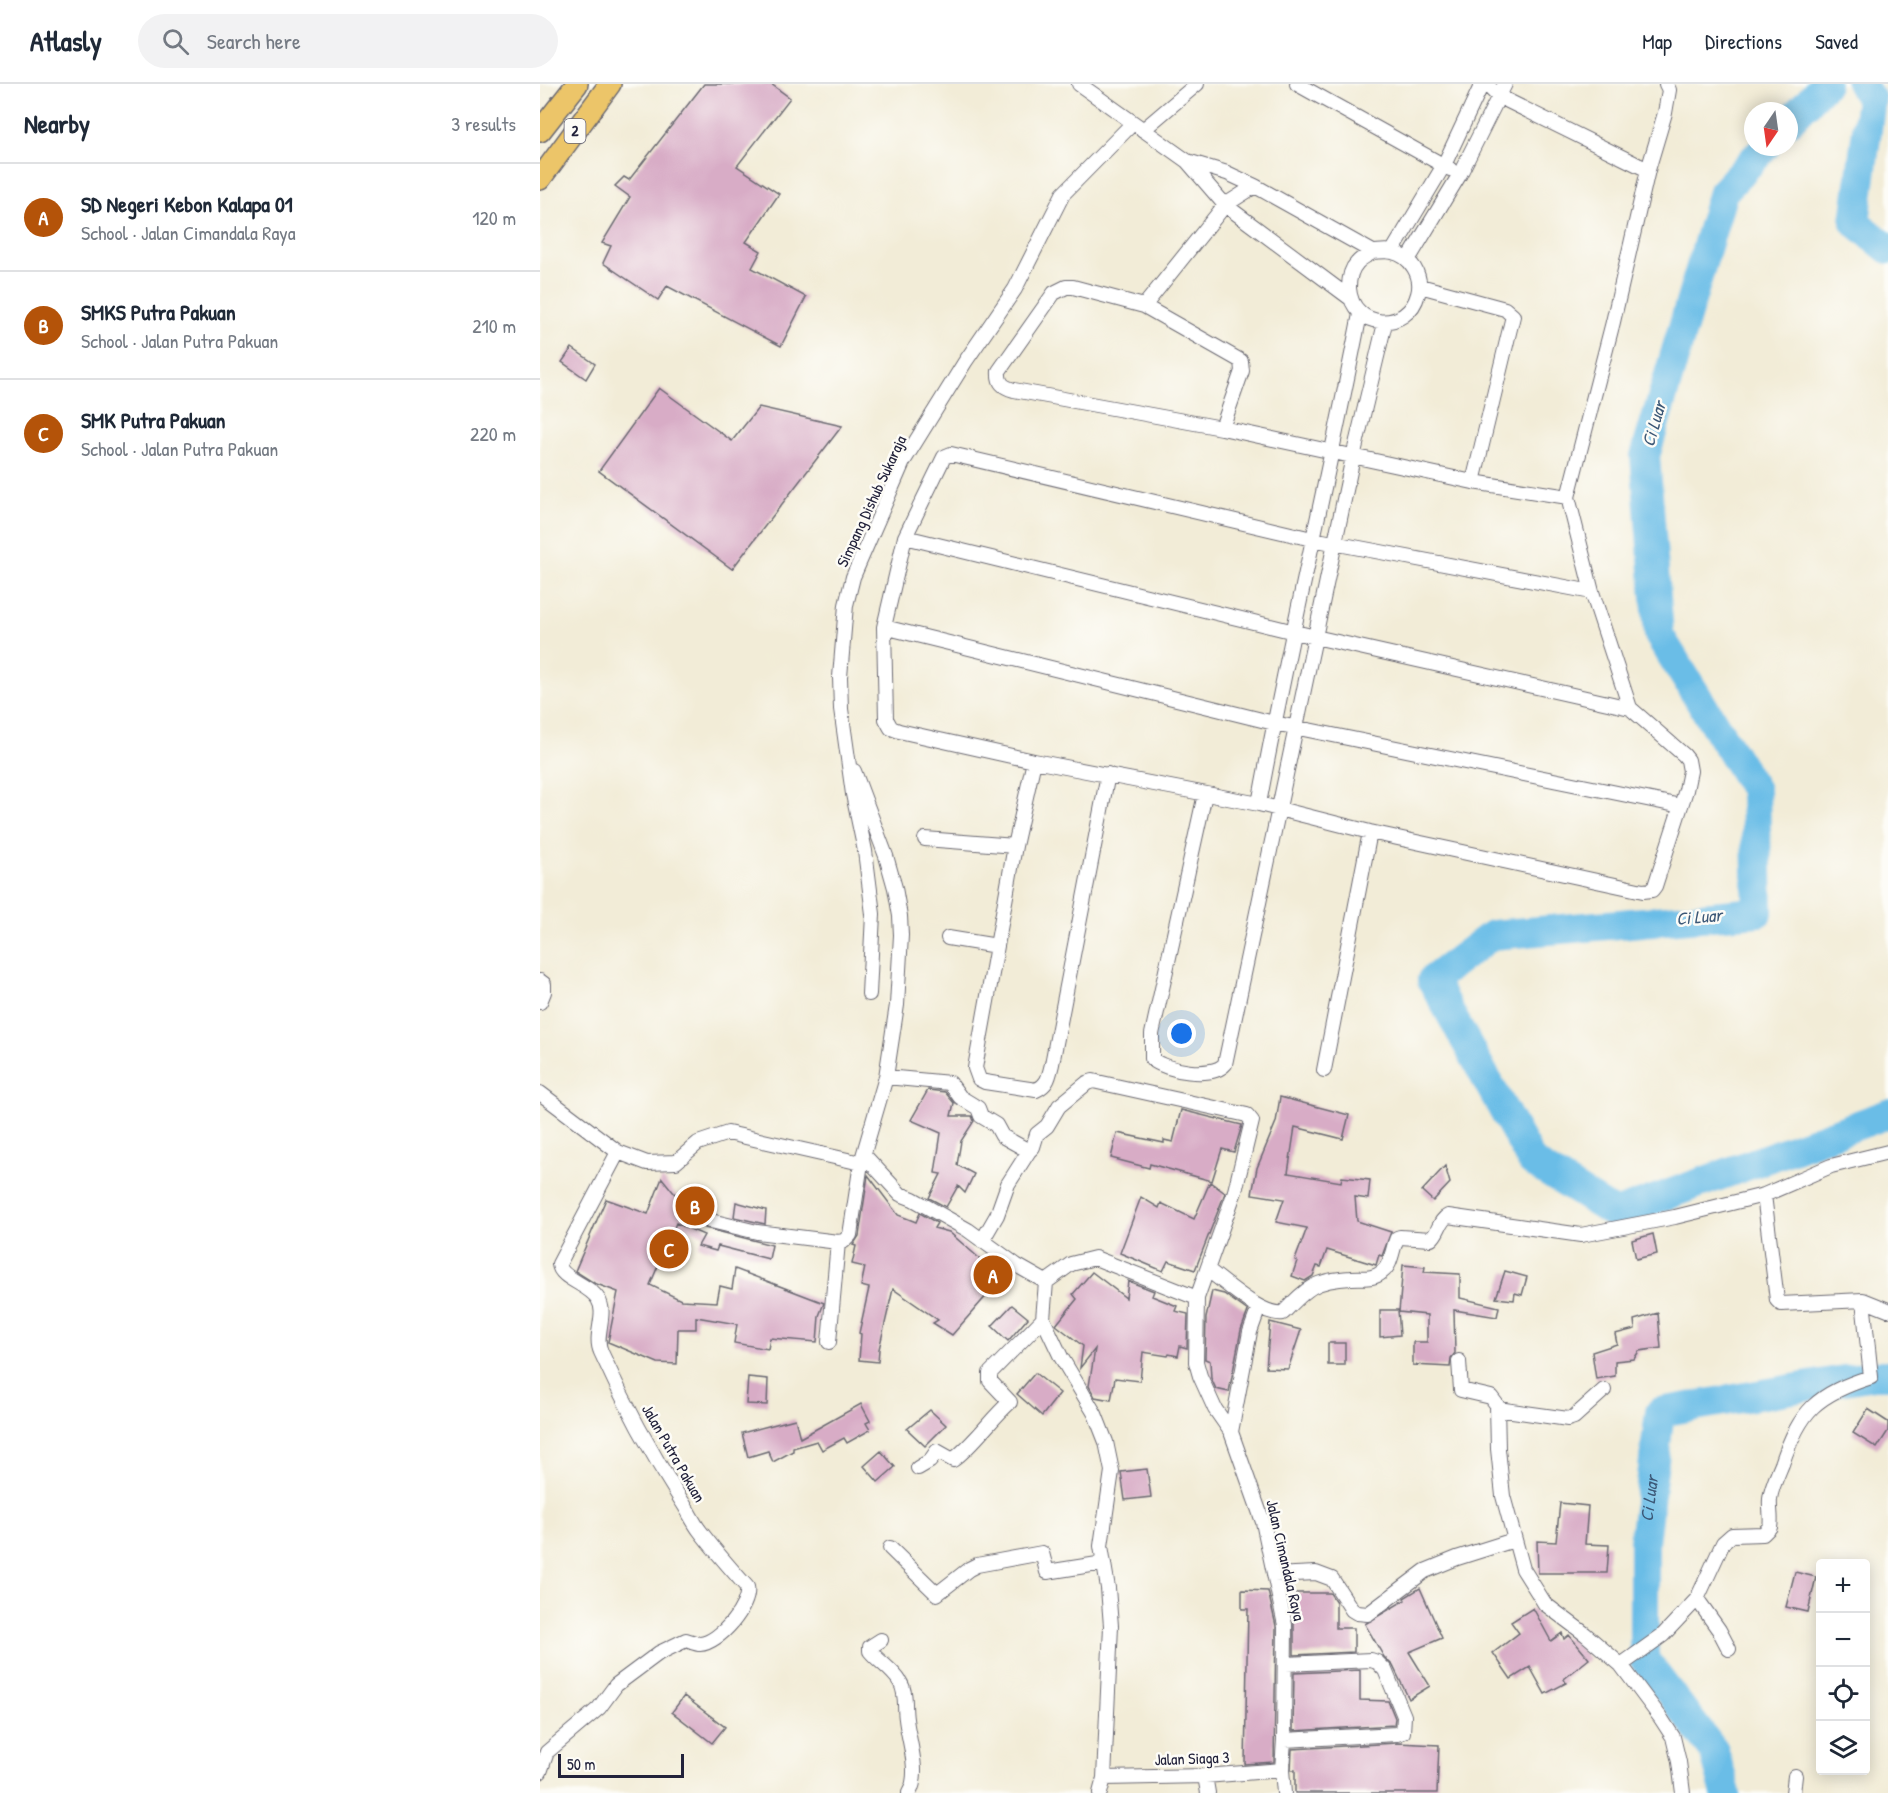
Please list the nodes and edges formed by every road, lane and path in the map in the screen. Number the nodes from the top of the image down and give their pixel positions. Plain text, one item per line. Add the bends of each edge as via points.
1 (577, 84) edge
2 (610, 84) edge
3 (1079, 84) edge
4 (1197, 84) edge
5 (1297, 84) edge
6 (1484, 84) edge
7 (1666, 84) edge
8 (1502, 90) edge
9 (1138, 126) junction
10 (540, 130) edge
11 (1187, 161) junction
12 (1444, 165) junction
13 (1648, 170) junction
14 (1460, 174) junction
15 (540, 179) edge
16 (1255, 186) junction
17 (1224, 205) junction
18 (1373, 252) junction
19 (1392, 252) junction
20 (1408, 260) junction
21 (1420, 286) junction
22 (1350, 298) junction
23 (1144, 306) junction
24 (1360, 314) junction
25 (1385, 322) junction
26 (1222, 428) junction
27 (1333, 453) junction
28 (1353, 457) junction
29 (1473, 482) junction
30 (1568, 497) junction
31 (905, 537) junction
32 (1312, 539) junction
33 (1335, 543) junction
34 (1592, 592) junction
35 (884, 627) junction
36 (1294, 632) junction
37 (1314, 637) junction
38 (1630, 708) junction
39 (1274, 723) junction
40 (1296, 728) junction
41 (848, 758) junction
42 (1034, 761) junction
43 (1108, 774) junction
44 (1205, 795) junction
45 (1259, 804) junction
46 (1681, 806) junction
47 (1279, 810) junction
48 (1370, 832) junction
49 (925, 839) dead end
50 (1015, 846) junction
51 (948, 938) dead end
52 (997, 946) junction
53 (540, 981) edge
54 (869, 994) dead end
55 (540, 1002) edge
56 (1324, 1070) dead end
57 (886, 1077) junction
58 (540, 1093) edge
59 (618, 1152) junction
60 (1029, 1152) junction
61 (1888, 1152) edge
62 (862, 1159) junction
63 (1764, 1195) junction
64 (711, 1221) dead end
65 (982, 1241) junction
66 (838, 1242) junction
67 (1208, 1270) junction
68 (1046, 1282) junction
69 (1197, 1298) junction
70 (1863, 1306) junction
71 (1258, 1307) junction
72 (1888, 1310) edge
73 (1043, 1319) junction
74 (829, 1342) dead end
75 (1459, 1361) dead end
76 (1605, 1390) dead end
77 (1498, 1409) junction
78 (1231, 1432) junction
79 (918, 1468) dead end
80 (1514, 1540) junction
81 (890, 1548) dead end
82 (1104, 1563) junction
83 (1274, 1575) junction
84 (1697, 1599) junction
85 (880, 1640) dead end
86 (1729, 1649) dead end
87 (1625, 1662) junction
88 (1286, 1664) junction
89 (1284, 1740) junction
90 (1282, 1770) junction
91 (540, 1772) edge
92 (1206, 1776) junction
93 (1795, 1776) dead end
94 (1104, 1778) junction
95 (909, 1793) edge
96 (1100, 1793) edge
97 (1208, 1793) edge
98 (1284, 1793) edge
99 (1683, 1793) edge
100 (1793, 1793) edge

1 - 10 highway, 2
2 - 15 highway, 2
3 - 9 street
4 - 9 street, Simpang Dishub Sukaraja
5 - 12 street
6 - 8 street
6 - 12 street
7 - 13 street via 1669,90 1665,113
8 - 13 street
8 - 14 street
9 - 11 street
9 - 41 street, Simpang Dishub Sukaraja via 1063,194 1015,289 903,462 853,577 846,605 840,688
11 - 16 street
11 - 17 street
12 - 14 street
12 - 19 street
13 - 30 street
14 - 20 street
16 - 17 street
16 - 18 street
17 - 22 street
17 - 23 street
18 - 19 street
18 - 22 street via 1357,263 1349,279
19 - 20 street
20 - 21 street via 1417,272
21 - 25 street via 1416,304 1403,317
21 - 29 street via 1505,309 1513,316
22 - 24 street
23 - 26 street via 1241,362 1242,371
23 - 26 street via 1073,286 1057,290 999,371 998,379 1014,390
24 - 25 street
24 - 27 street
25 - 28 street
26 - 27 street
27 - 28 street
27 - 32 street
28 - 29 street
28 - 33 street
29 - 30 street
30 - 34 street
31 - 32 street via 944,457 956,453
31 - 35 street
31 - 36 street
32 - 33 street
32 - 36 street
33 - 34 street
33 - 37 street
34 - 38 street
35 - 39 street
35 - 42 street via 886,718 891,728
36 - 37 street
36 - 39 street
37 - 38 street
37 - 40 street
38 - 46 street via 1688,760 1690,771
39 - 40 street
39 - 45 street
40 - 46 street
40 - 47 street
41 - 54 street, Simpang Dishub Sukaraja via 873,914
41 - 57 street via 886,856 900,916 897,1005
42 - 43 street
42 - 50 street
43 - 44 street
43 - 52 street via 1052,1064 1047,1082 1036,1090 985,1082 976,1074
44 - 45 street
44 - 47 street via 1152,1034 1152,1059 1182,1072 1219,1069 1225,1064
45 - 47 street
46 - 48 street via 1655,886 1647,891
47 - 48 street
48 - 56 street
49 - 50 street
50 - 52 street
51 - 52 street
53 - 55 street via 544,992
57 - 60 street via 950,1083 960,1097 996,1125 1002,1136
57 - 62 street
58 - 59 street
59 - 62 street via 647,1163 676,1162 699,1143 728,1133
59 - 91 street, Jalan Putra Pakuan via 559,1267 599,1299 597,1344 624,1400 653,1457 700,1531 749,1594 737,1617 713,1640 699,1644 686,1640 659,1653 616,1685 599,1708 548,1752
60 - 65 street via 1008,1184
60 - 67 street via 1037,1134 1059,1106 1087,1083 1247,1115 1252,1121 1235,1191
61 - 63 street via 1831,1166
62 - 65 street via 900,1194
62 - 66 street via 850,1235
63 - 70 street via 1779,1302
63 - 71 street via 1581,1235 1448,1216 1431,1239 1396,1238 1387,1266 1376,1276 1335,1279 1315,1285 1300,1293 1283,1312
64 - 66 street via 757,1232
65 - 68 street
66 - 74 street
67 - 69 street
67 - 71 street
68 - 69 street via 1071,1264 1095,1258
68 - 73 street
69 - 78 street, Jalan Cimandala Raya via 1198,1369 1206,1392
70 - 72 street
70 - 84 street via 1871,1376 1849,1383 1807,1410 1790,1442 1770,1498 1770,1527 1763,1533 1732,1535 1723,1543
71 - 78 street
73 - 79 street via 990,1373 990,1381 1010,1402 954,1460 937,1451
73 - 82 street via 1106,1442 1112,1471 1102,1530
75 - 77 street via 1461,1389 1491,1397
76 - 77 street via 1568,1419
77 - 80 street via 1500,1472
78 - 83 street, Jalan Cimandala Raya via 1263,1521
80 - 83 street via 1425,1571 1368,1614 1352,1610 1332,1579 1316,1573
80 - 87 street via 1522,1569 1545,1604
81 - 82 street via 937,1594 969,1569 984,1563 1042,1553 1047,1572
82 - 94 street via 1111,1626
83 - 88 street, Jalan Cimandala Raya via 1285,1625
84 - 86 street
84 - 87 street via 1663,1635
85 - 95 street via 870,1647 870,1652 901,1682 905,1698 913,1752 913,1787
87 - 99 street via 1673,1737
88 - 89 street, Jalan Cimandala Raya
88 - 89 street via 1377,1662 1385,1670 1404,1716 1403,1730 1397,1734
89 - 90 street, Jalan Cimandala Raya
90 - 92 street, Jalan Siaga 3
90 - 98 street, Jalan Cimandala Raya
92 - 94 street, Jalan Siaga 3
92 - 97 street
93 - 100 street
94 - 96 street

